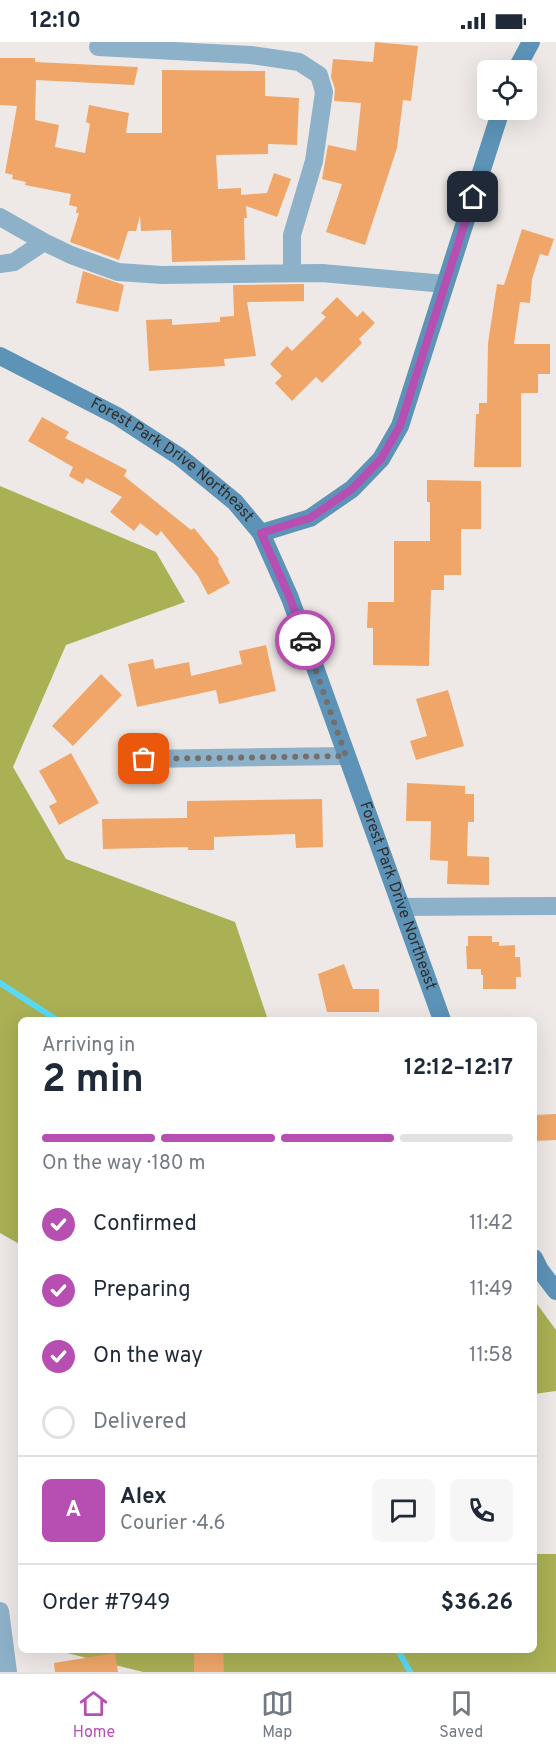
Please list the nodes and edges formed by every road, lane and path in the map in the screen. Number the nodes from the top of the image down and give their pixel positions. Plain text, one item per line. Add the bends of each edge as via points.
1 (531, 42) edge
2 (98, 46) dead end
3 (521, 60) edge
4 (498, 120) edge
5 (0, 217) edge
6 (44, 242) junction
7 (0, 264) edge
8 (292, 273) junction
9 (445, 284) junction
10 (0, 356) edge
11 (261, 533) junction
12 (346, 756) junction
13 (144, 759) dead end
14 (401, 906) junction
15 (556, 906) edge
16 (441, 1017) edge
17 (537, 1264) edge
18 (556, 1291) edge
19 (0, 1611) edge
20 (8, 1672) edge

1 - 3 street
2 - 8 street via 251,55 299,62 319,75 324,92 314,161 292,235
4 - 9 street
5 - 6 street
6 - 7 street via 14,262
6 - 8 street via 118,272
8 - 9 street
9 - 11 street via 400,426 381,459 352,489 310,518
10 - 11 street, Forest Park Drive Northeast via 117,416 180,457 235,502
11 - 12 street, Forest Park Drive Northeast via 290,598
12 - 13 street
12 - 14 street, Forest Park Drive Northeast
14 - 15 street
14 - 16 street, Forest Park Drive Northeast
17 - 18 street
19 - 20 street

